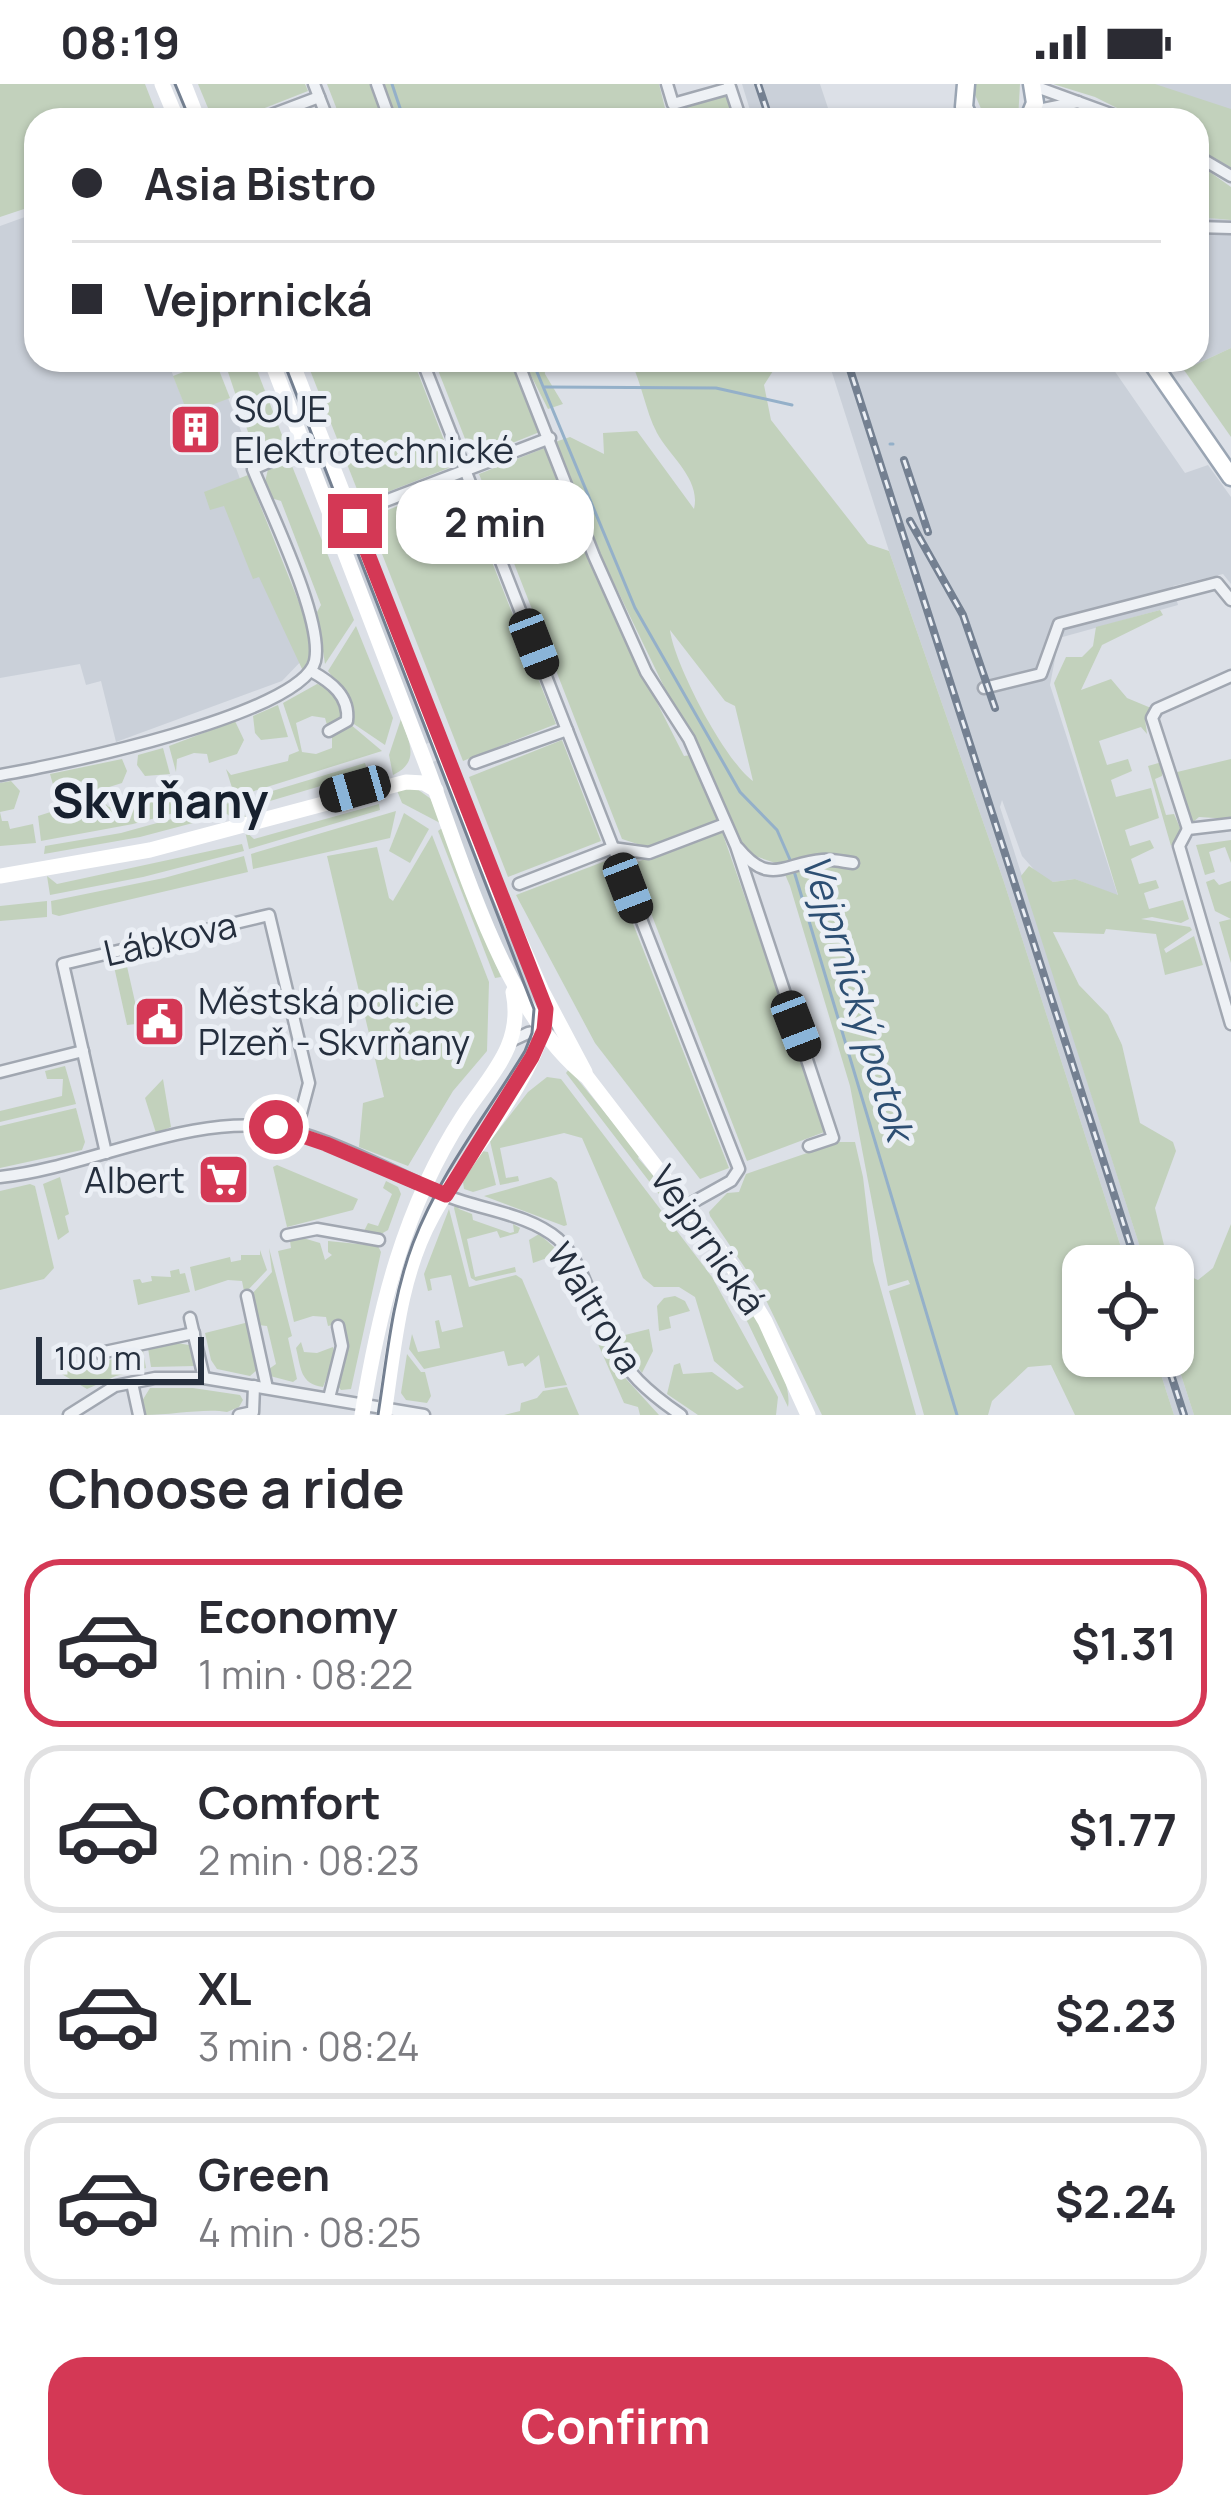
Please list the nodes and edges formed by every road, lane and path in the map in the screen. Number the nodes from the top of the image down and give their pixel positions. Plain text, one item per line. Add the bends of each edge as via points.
1 (668, 84) edge
2 (1033, 85) edge
3 (729, 86) edge
4 (317, 90) edge
5 (1081, 101) junction
6 (673, 104) junction
7 (282, 108) edge
8 (674, 108) edge
9 (1048, 108) edge
10 (1098, 108) edge
11 (276, 372) edge
12 (296, 372) edge
13 (427, 372) edge
14 (522, 372) edge
15 (1158, 372) edge
16 (550, 437) junction
17 (322, 440) junction
18 (304, 447) junction
19 (467, 471) junction
20 (1231, 477) edge
21 (380, 503) dead end
22 (1231, 600) edge
23 (311, 671) junction
24 (1231, 676) edge
25 (984, 688) dead end
26 (328, 730) dead end
27 (567, 730) junction
28 (442, 749) junction
29 (421, 755) junction
30 (475, 763) dead end
31 (0, 775) edge
32 (436, 790) junction
33 (253, 823) junction
34 (724, 824) junction
35 (1231, 824) edge
36 (1188, 829) junction
37 (736, 846) junction
38 (612, 848) junction
39 (854, 863) dead end
40 (0, 876) edge
41 (518, 884) dead end
42 (512, 983) junction
43 (542, 991) junction
44 (1231, 1024) edge
45 (544, 1030) junction
46 (567, 1035) junction
47 (513, 1040) junction
48 (83, 1051) junction
49 (532, 1057) junction
50 (566, 1058) junction
51 (0, 1072) edge
52 (587, 1076) junction
53 (296, 1132) junction
54 (809, 1146) dead end
55 (106, 1153) junction
56 (0, 1177) edge
57 (435, 1190) junction
58 (688, 1205) junction
59 (287, 1235) dead end
60 (380, 1240) dead end
61 (247, 1296) dead end
62 (190, 1318) dead end
63 (338, 1326) dead end
64 (194, 1333) junction
65 (100, 1353) dead end
66 (205, 1378) junction
67 (132, 1383) junction
68 (260, 1387) junction
69 (329, 1398) junction
70 (374, 1409) edge
71 (802, 1412) edge
72 (69, 1415) edge
73 (139, 1415) edge
74 (239, 1415) edge
75 (424, 1415) edge
76 (681, 1415) edge

1 - 6 street
2 - 5 street
3 - 6 street
4 - 7 street
5 - 9 street
5 - 10 street
6 - 8 street
11 - 18 main road, Vejprnická
12 - 17 main road, Vejprnická
13 - 19 street
14 - 16 street
15 - 20 main road
16 - 19 street
16 - 34 street via 646,672 689,739
17 - 18 street
17 - 28 main road, Vejprnická
18 - 23 street via 254,469 313,621
18 - 29 main road, Vejprnická
19 - 21 street
19 - 27 street
22 - 25 street via 1217,583 1059,624 1042,674
23 - 26 street via 348,706 346,721
23 - 31 street via 245,709 134,748
24 - 36 street via 1152,718
27 - 30 street
27 - 38 street
28 - 29 street
28 - 43 main road, Vejprnická
29 - 32 main road, Vejprnická
29 - 33 main road via 401,775
32 - 33 main road via 406,782
32 - 42 main road, Vejprnická
33 - 40 main road
34 - 37 street
34 - 38 street via 649,853
35 - 36 street
36 - 44 street via 1179,850
37 - 39 street via 773,872 824,859
37 - 54 street via 833,1138
38 - 41 street
38 - 58 street via 739,1169
42 - 45 main road, Vejprnická
42 - 47 main road
43 - 45 main road
43 - 46 main road, Vejprnická
45 - 46 street
45 - 47 street
45 - 49 main road
45 - 50 main road, Vejprnická
46 - 52 main road, Vejprnická
47 - 57 main road via 448,1141
48 - 51 street
48 - 53 street, Lábkova via 63,964 269,915 309,1083
48 - 55 street
49 - 50 street
49 - 57 main road
50 - 52 main road, Vejprnická
52 - 58 main road, Vejprnická
53 - 55 street, Waltrova via 199,1132
53 - 57 street, Waltrova
55 - 56 street, Waltrova
57 - 70 main road via 390,1278
57 - 76 street, Waltrova via 559,1240 627,1370
58 - 71 main road, Vejprnická via 765,1321
59 - 60 street via 317,1229
61 - 68 street
62 - 64 street
63 - 69 street via 342,1346
64 - 65 street
64 - 66 street
66 - 67 street
66 - 68 street
67 - 72 street
67 - 73 street
68 - 69 street
68 - 74 street via 253,1412
69 - 70 street
70 - 75 street

